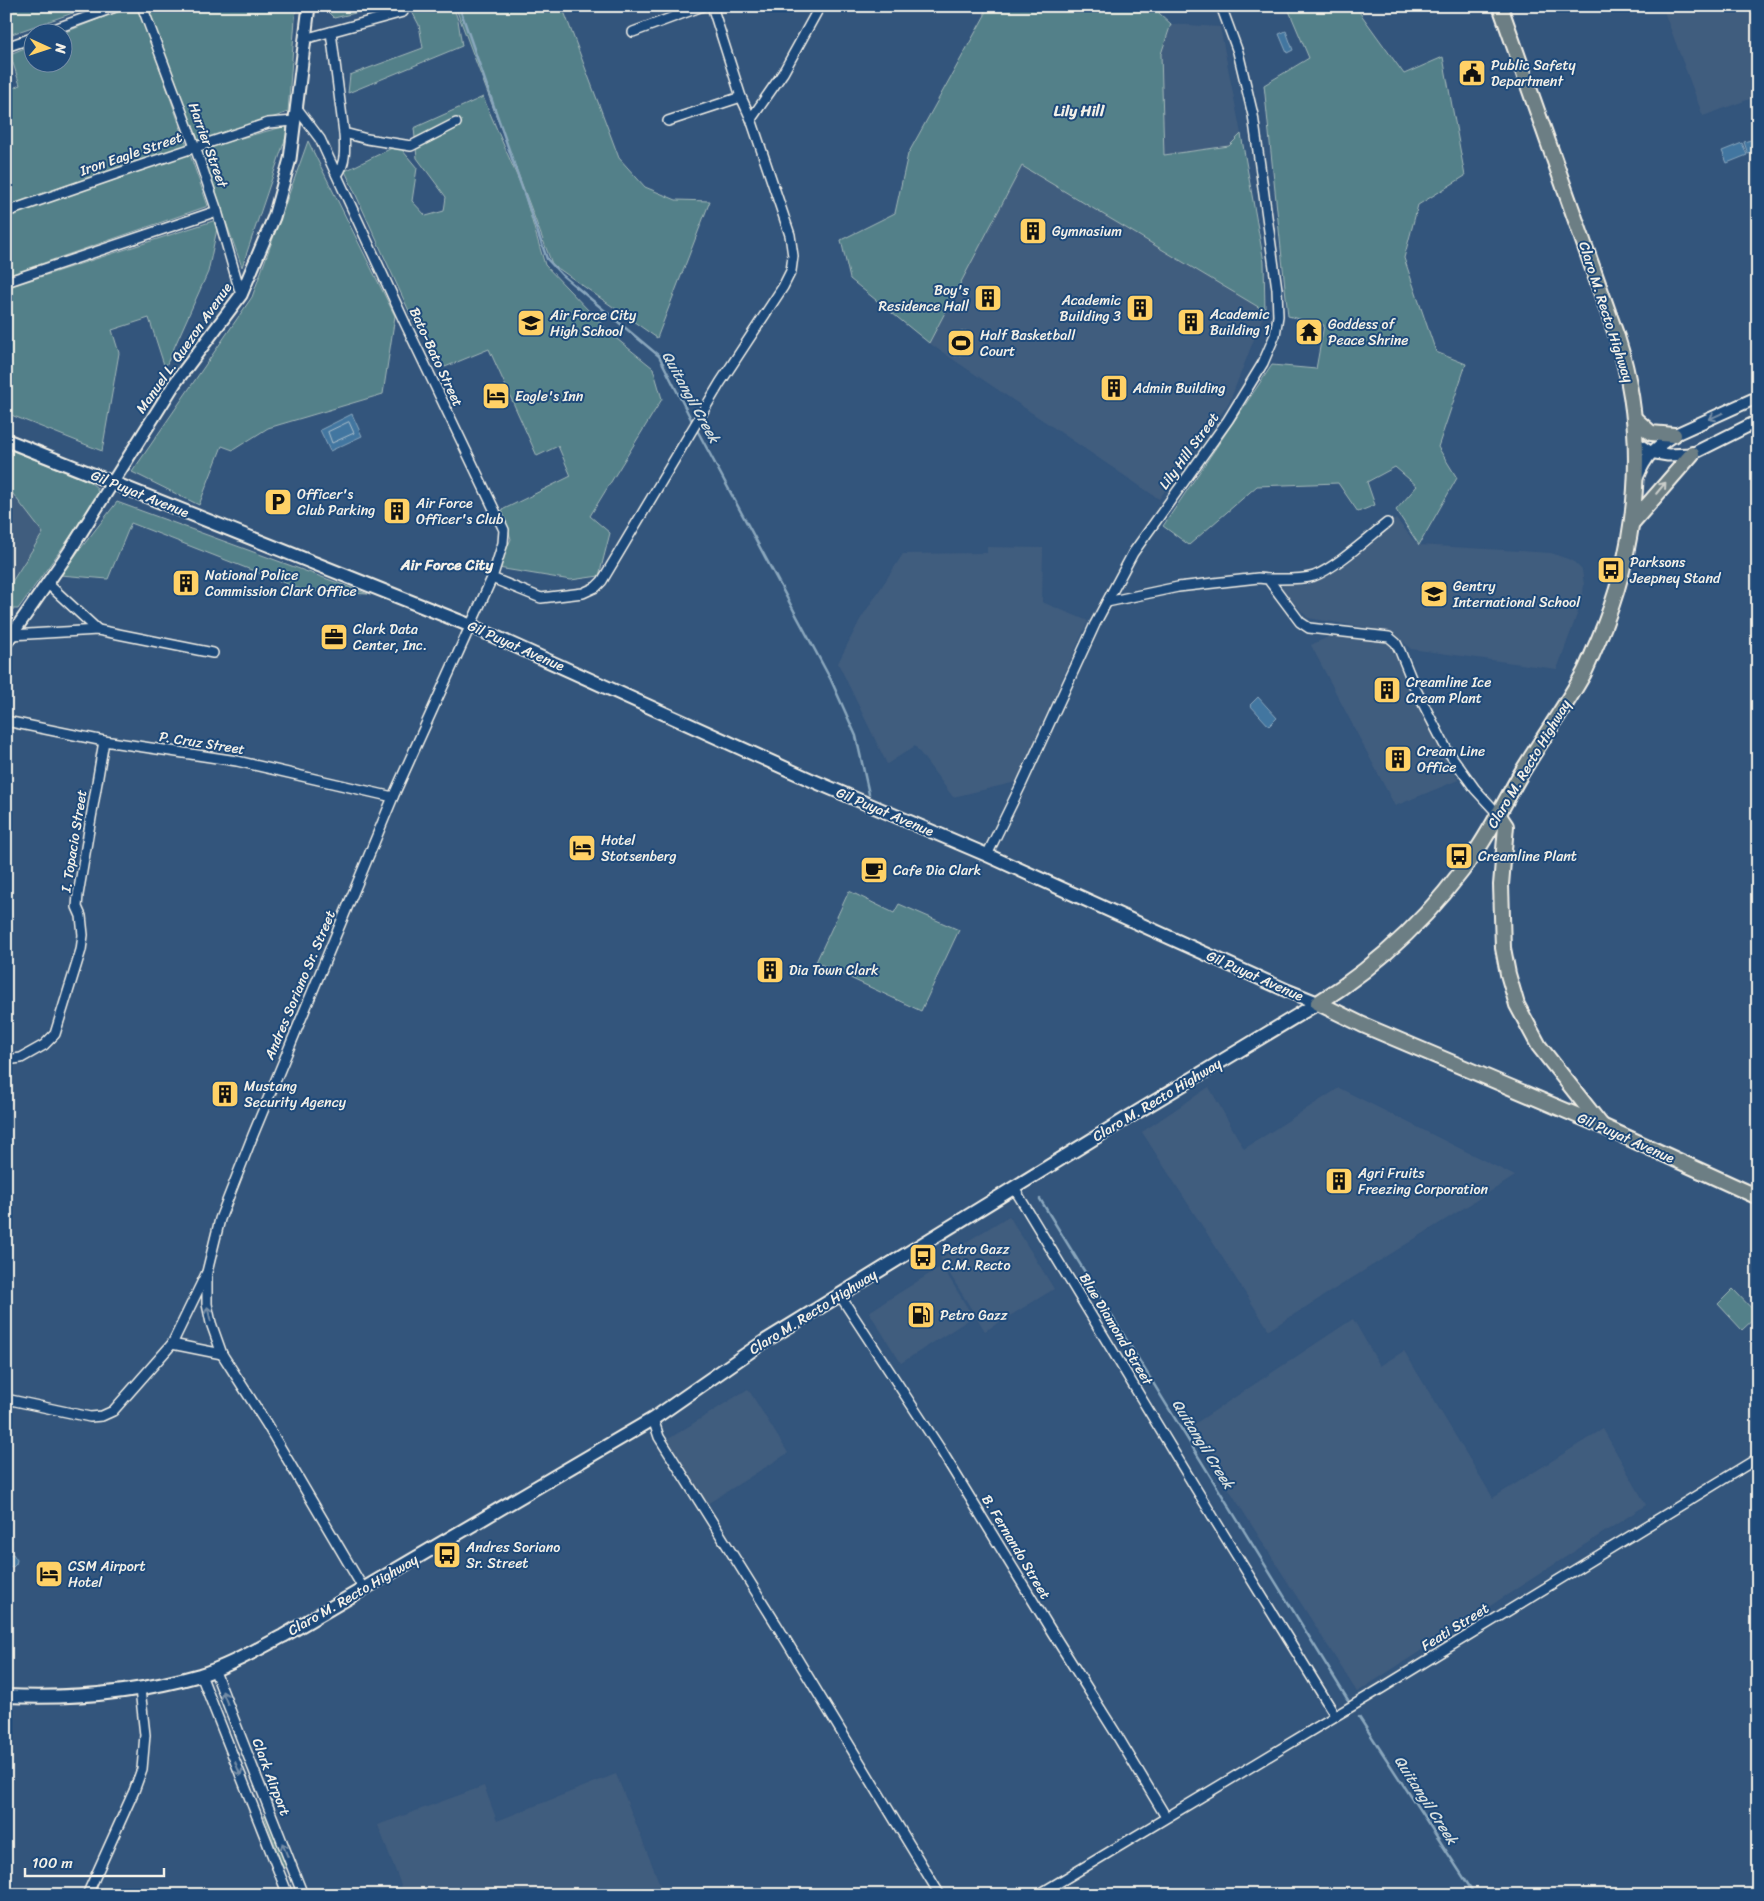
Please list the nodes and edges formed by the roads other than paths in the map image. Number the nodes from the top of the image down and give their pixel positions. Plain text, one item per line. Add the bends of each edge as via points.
1 (118, 6) edge
2 (142, 6) edge
3 (309, 6) edge
4 (703, 6) edge
5 (712, 6) edge
6 (820, 6) edge
7 (1222, 6) edge
8 (1500, 6) edge
9 (402, 12) dead end
10 (72, 23) edge
11 (331, 32) junction
12 (632, 32) dead end
13 (304, 39) junction
14 (22, 41) edge
15 (6, 47) edge
16 (741, 97) junction
17 (296, 107) junction
18 (751, 119) junction
19 (295, 121) junction
20 (668, 121) dead end
21 (456, 123) dead end
22 (344, 133) junction
23 (195, 147) junction
24 (337, 176) junction
25 (217, 211) junction
26 (6, 212) edge
27 (6, 282) edge
28 (241, 295) junction
29 (1758, 397) edge
30 (1634, 418) junction
31 (1758, 420) edge
32 (1674, 435) junction
33 (6, 440) edge
34 (1636, 442) junction
35 (1650, 452) junction
36 (1692, 454) junction
37 (1635, 482) junction
38 (113, 483) junction
39 (1387, 523) dead end
40 (1632, 523) junction
41 (492, 578) junction
42 (1268, 580) junction
43 (47, 583) junction
44 (1107, 602) junction
45 (469, 625) junction
46 (98, 630) junction
47 (9, 639) edge
48 (213, 653) dead end
49 (6, 721) edge
50 (104, 741) junction
51 (393, 797) junction
52 (1498, 814) junction
53 (988, 856) junction
54 (1318, 1003) junction
55 (6, 1060) edge
56 (1602, 1126) junction
57 (1014, 1188) junction
58 (1758, 1197) edge
59 (207, 1272) junction
60 (839, 1294) junction
61 (172, 1344) junction
62 (222, 1354) junction
63 (6, 1399) edge
64 (653, 1419) junction
65 (1758, 1458) edge
66 (363, 1588) junction
67 (214, 1669) junction
68 (201, 1674) junction
69 (140, 1689) junction
70 (6, 1696) edge
71 (1335, 1715) junction
72 (1166, 1817) junction
73 (293, 1871) junction
74 (280, 1876) junction
75 (87, 1895) edge
76 (288, 1895) edge
77 (303, 1895) edge
78 (940, 1895) edge
79 (1038, 1895) edge

1 - 10 street
2 - 23 street, Harrier Street
3 - 13 street, Manuel L. Quezon Avenue
4 - 12 street
5 - 16 street
6 - 18 street via 783,74
7 - 44 street, Lily Hill Street via 1238,52 1253,115 1277,289 1275,335 1263,363 1228,420 1133,553
8 - 30 main road, Claro M. Recto Highway via 1619,345 1629,377
9 - 11 street
11 - 13 street
11 - 22 street
13 - 17 street, Manuel L. Quezon Avenue
14 - 15 street
16 - 18 street
16 - 20 street
17 - 19 street, Manuel L. Quezon Avenue
17 - 24 street, Bato-Bato Street via 320,139
18 - 41 street via 790,235 791,271 783,287 720,383 602,581 583,593 541,598
19 - 23 street, Iron Eagle Street via 268,123
19 - 28 street, Manuel L. Quezon Avenue via 290,159 274,217
21 - 22 street via 411,146
22 - 24 street via 343,167
23 - 25 street, Harrier Street
23 - 26 street, Iron Eagle Street
24 - 41 street, Bato-Bato Street via 504,530
25 - 27 street
25 - 28 street, Harrier Street
28 - 38 street, Manuel L. Quezon Avenue via 175,383
29 -> 32 street
30 - 32 main road via 1651,433
30 - 34 main road, Claro M. Recto Highway
31 - 36 street
32 - 35 street
33 - 38 main road, Gil Puyat Avenue
34 - 35 street
34 - 37 main road, Claro M. Recto Highway
35 - 36 street
35 - 37 street
40 -> 36 main road
37 - 40 main road, Claro M. Recto Highway
38 - 43 street, Manuel L. Quezon Avenue
38 - 45 main road, Gil Puyat Avenue
39 - 42 street via 1314,576
40 - 52 main road, Claro M. Recto Highway via 1614,597 1584,672
41 - 45 street, Bato-Bato Street
42 - 44 street via 1258,578 1178,587
42 - 52 street via 1308,628 1376,634 1389,637 1396,643 1447,750
43 - 46 street
43 - 47 street, Manuel L. Quezon Avenue
44 - 53 street, Lily Hill Street
45 - 51 street, Andres Soriano Sr. Street
45 - 53 main road, Gil Puyat Avenue
46 - 47 street
46 - 48 street
49 - 50 street, P. Cruz Street
50 - 51 street, P. Cruz Street via 237,761
50 - 55 street, I. Topacio Street via 78,895 82,950 54,1034 29,1054
51 - 59 street, Andres Soriano Sr. Street via 220,1219
52 - 54 main road, Claro M. Recto Highway via 1460,874 1414,926 1364,971
52 - 56 main road via 1506,826 1501,885 1503,948 1517,1005 1539,1046
53 - 54 main road, Gil Puyat Avenue
54 - 56 main road, Gil Puyat Avenue
54 - 57 main road, Claro M. Recto Highway
56 - 58 main road, Gil Puyat Avenue
57 - 60 main road, Claro M. Recto Highway
57 - 71 street, Blue Diamond Street
59 - 61 street
62 -> 59 street, Andres Soriano Sr. Street via 206,1304
60 - 64 main road, Claro M. Recto Highway
60 - 72 street, B. Fernando Street via 939,1447
61 - 62 street
61 - 63 street via 113,1411 102,1416 90,1417
62 - 66 street, Andres Soriano Sr. Street
64 - 66 main road, Claro M. Recto Highway
64 - 78 street via 659,1437
65 - 71 street, Feati Street
66 - 67 main road, Claro M. Recto Highway via 283,1636
67 - 68 main road, Claro M. Recto Highway
73 -> 67 street, Clark Airport
68 - 69 main road, Claro M. Recto Highway
68 -> 74 street, Clark Airport
69 - 70 main road, Claro M. Recto Highway via 84,1696
69 - 75 street via 145,1735 142,1769
71 - 72 street, Feati Street
72 - 79 street, Feati Street
73 - 74 street
73 - 77 street, Clark Airport
74 - 76 street, Clark Airport

